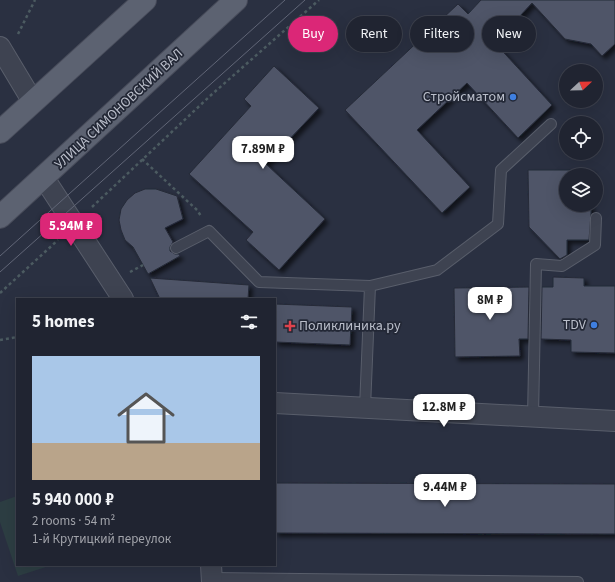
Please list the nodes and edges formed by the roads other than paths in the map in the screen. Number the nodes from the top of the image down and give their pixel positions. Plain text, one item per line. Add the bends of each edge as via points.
1 (145, 0) edge
2 (236, 0) edge
3 (1, 49) edge
4 (33, 102) junction
5 (551, 124) dead end
6 (0, 132) edge
7 (44, 178) junction
8 (0, 217) edge
9 (596, 218) dead end
10 (176, 248) dead end
11 (370, 286) junction
12 (122, 298) edge
13 (276, 403) edge
14 (365, 408) junction
15 (533, 417) junction
16 (615, 421) edge
17 (209, 577) edge
18 (578, 582) edge

1 - 4 main road
2 - 7 main road, УЛИЦА СИМОНОВСКИЙ ВАЛ
3 - 4 street
4 - 6 main road
5 - 11 lane via 501,170 498,224 437,270
7 - 8 main road, УЛИЦА СИМОНОВСКИЙ ВАЛ
7 - 12 street
9 - 15 lane via 595,245 562,266 536,264
10 - 11 lane via 209,231 260,282
11 - 14 lane
13 - 14 street
14 - 15 street
15 - 16 street
17 - 18 lane

